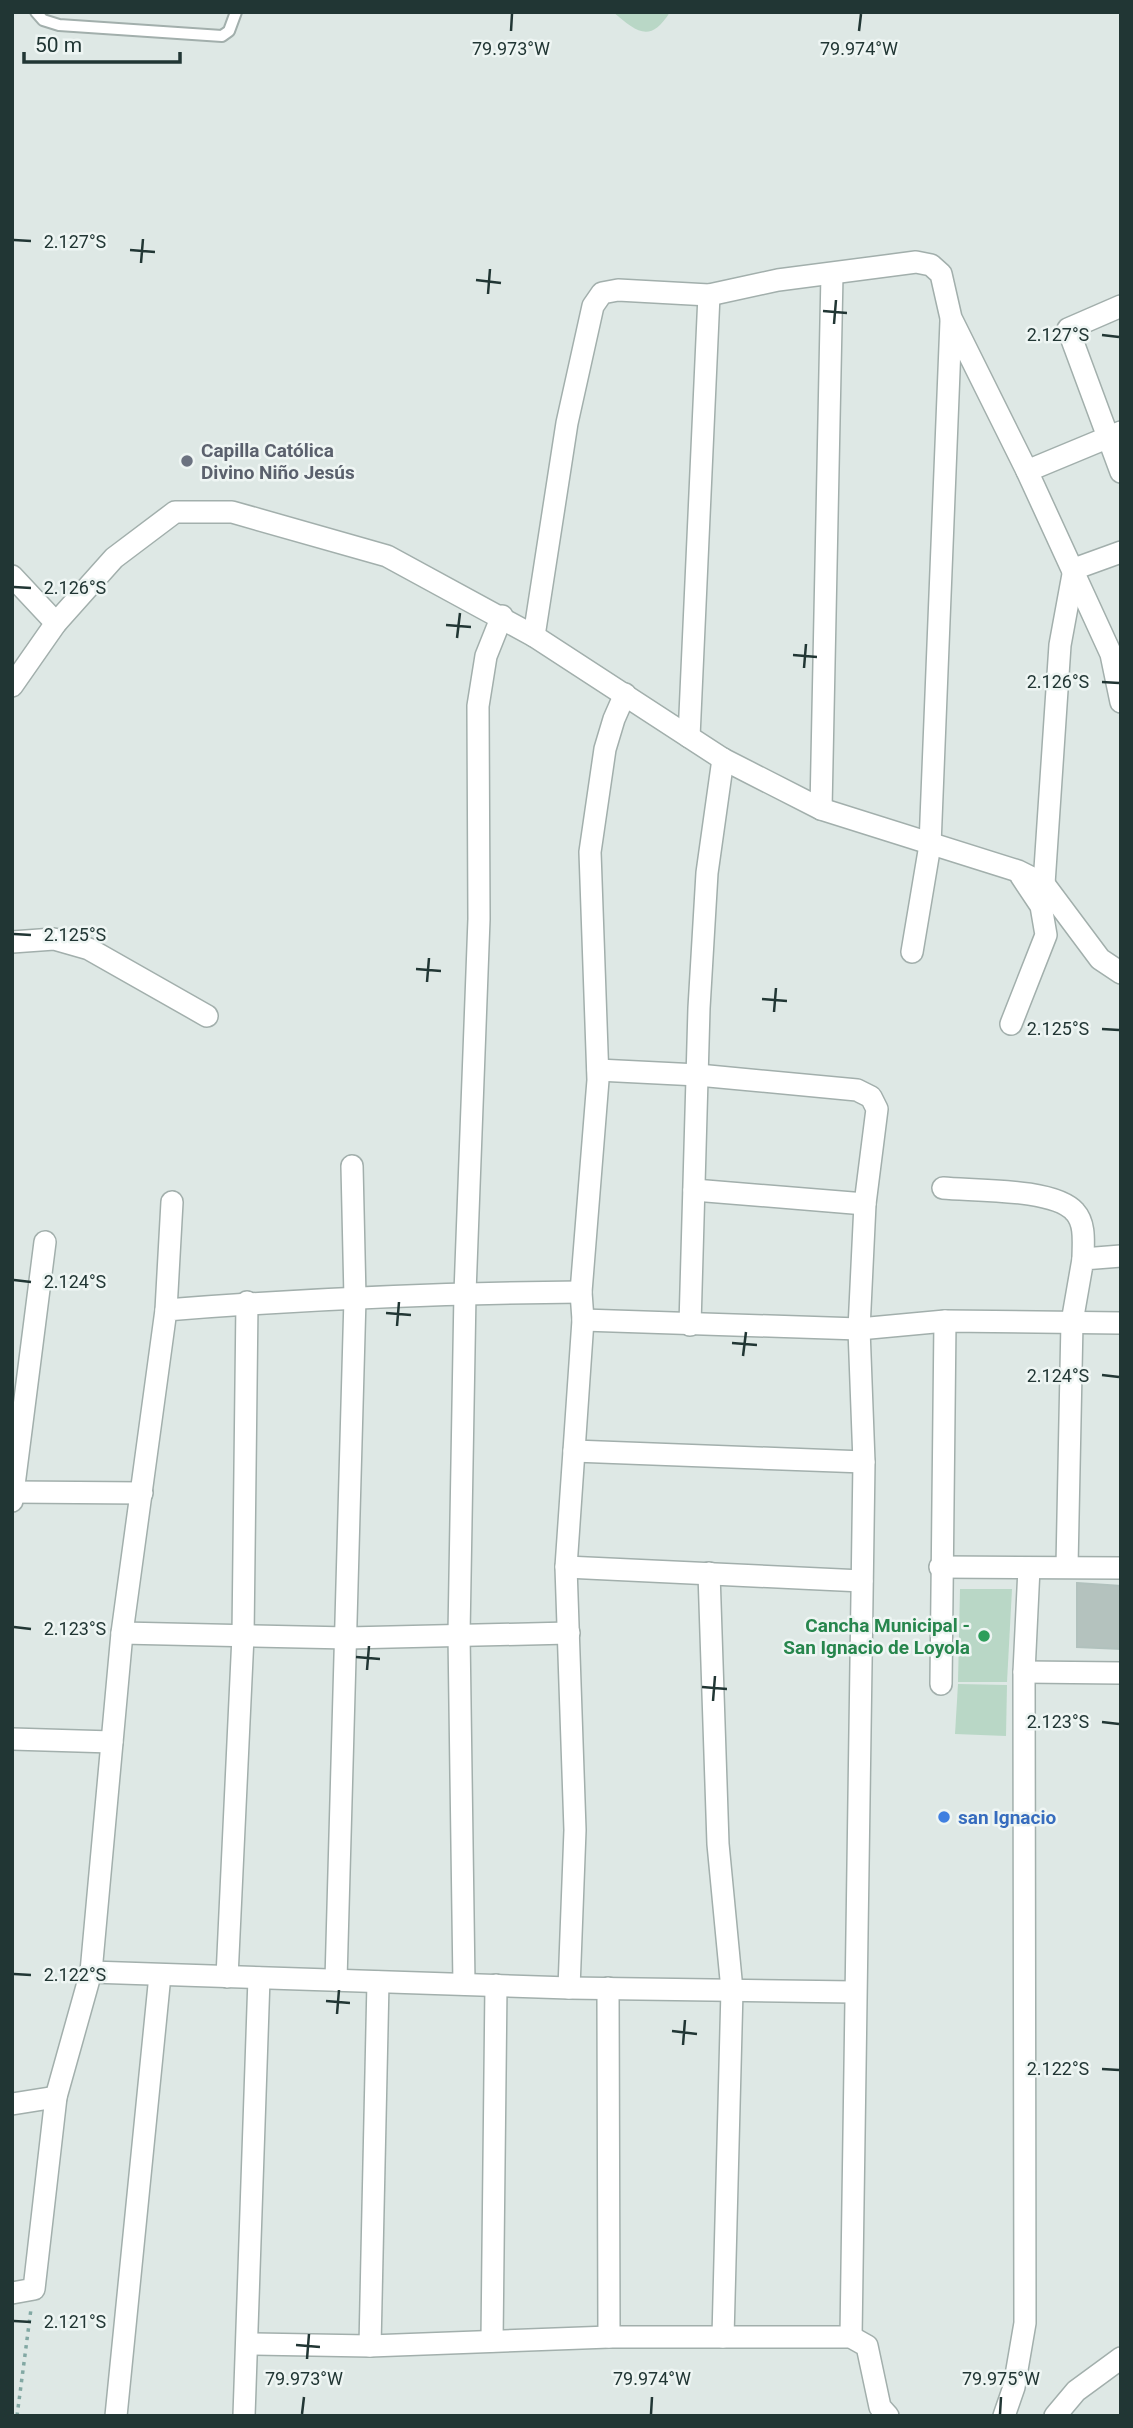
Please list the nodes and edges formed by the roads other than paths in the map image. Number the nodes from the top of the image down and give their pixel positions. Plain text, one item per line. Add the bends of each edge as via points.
1 (36, 12) edge
2 (236, 12) edge
3 (832, 274) junction
4 (709, 295) junction
5 (1121, 306) edge
6 (951, 318) junction
7 (1114, 436) edge
8 (1027, 471) junction
9 (1121, 472) edge
10 (1121, 552) edge
11 (1074, 569) junction
12 (12, 576) edge
13 (502, 616) junction
14 (56, 623) junction
15 (534, 636) junction
16 (12, 686) edge
17 (625, 694) junction
18 (1121, 702) edge
19 (689, 737) junction
20 (723, 759) junction
21 (821, 809) junction
22 (930, 845) junction
23 (1018, 871) junction
24 (1044, 884) junction
25 (12, 942) edge
26 (912, 952) dead end
27 (1121, 973) edge
28 (207, 1016) dead end
29 (1011, 1024) dead end
30 (598, 1070) junction
31 (698, 1075) junction
32 (352, 1166) dead end
33 (943, 1188) dead end
34 (695, 1190) junction
35 (172, 1202) dead end
36 (865, 1204) junction
37 (45, 1242) dead end
38 (1121, 1256) edge
39 (1083, 1259) junction
40 (581, 1292) junction
41 (465, 1293) junction
42 (355, 1298) junction
43 (247, 1302) junction
44 (166, 1310) junction
45 (583, 1320) junction
46 (945, 1321) junction
47 (1072, 1322) junction
48 (1121, 1323) edge
49 (690, 1325) junction
50 (859, 1329) junction
51 (574, 1451) junction
52 (864, 1462) junction
53 (142, 1493) junction
54 (13, 1495) edge
55 (1067, 1566) junction
56 (566, 1567) junction
57 (940, 1567) junction
58 (1029, 1568) junction
59 (1121, 1568) edge
60 (709, 1573) junction
61 (862, 1581) junction
62 (122, 1633) junction
63 (569, 1633) junction
64 (459, 1634) junction
65 (243, 1636) junction
66 (348, 1638) junction
67 (1024, 1672) junction
68 (1121, 1673) edge
69 (941, 1684) dead end
70 (12, 1739) edge
71 (112, 1742) junction
72 (91, 1972) junction
73 (160, 1975) junction
74 (227, 1977) junction
75 (259, 1978) junction
76 (336, 1980) junction
77 (378, 1982) junction
78 (464, 1984) junction
79 (496, 1985) junction
80 (569, 1988) junction
81 (608, 1988) junction
82 (732, 1990) junction
83 (854, 1992) junction
84 (56, 2098) junction
85 (12, 2104) edge
86 (12, 2292) edge
87 (609, 2337) junction
88 (723, 2337) junction
89 (851, 2337) junction
90 (492, 2341) junction
91 (248, 2344) junction
92 (370, 2346) junction
93 (1121, 2358) edge
94 (116, 2416) edge
95 (244, 2416) edge
96 (888, 2416) edge
97 (1004, 2416) edge
98 (1055, 2416) edge

1 - 2 lane via 43,20 59,25 222,36 229,31
3 - 4 street
3 - 6 street via 916,262 931,265 941,274
3 - 21 street
4 - 15 street via 618,290 602,293 593,306 567,422
4 - 19 street
5 - 7 street via 1068,329
6 - 8 street
6 - 22 street
7 - 8 street
7 - 9 street
8 - 11 street
10 - 11 street
11 - 18 street via 1111,654
11 - 24 street via 1060,645
12 - 14 street
13 - 14 street via 387,556 232,512 175,512 114,558
13 - 15 street
13 - 41 street via 486,656 478,706 479,919
14 - 16 street
15 - 17 street
17 - 19 street
17 - 30 street via 605,750 590,852
19 - 20 street
20 - 21 street
20 - 31 street via 707,873
21 - 22 street
22 - 23 street
22 - 26 street
23 - 24 street
23 - 29 street via 1041,906 1046,935
24 - 27 street via 1100,959
25 - 28 street via 54,939 89,949
30 - 31 street
30 - 40 street
31 - 34 street
31 - 36 street via 858,1090 871,1097 877,1108
32 - 42 street
33 - 39 street via 1044,1197 1066,1205 1077,1213 1083,1229
34 - 36 street
34 - 49 street
35 - 44 street
36 - 50 street
37 - 54 street
38 - 39 street
39 - 47 street
40 - 41 street
40 - 45 street
41 - 42 street
41 - 64 street
42 - 43 street
42 - 66 street
43 - 44 street
43 - 65 street
44 - 53 street
45 - 49 street
45 - 51 street
46 - 47 street
46 - 50 street
46 - 57 street
47 - 48 street
47 - 55 street
49 - 50 street
50 - 52 street
51 - 52 street
51 - 56 street
52 - 61 street
53 - 54 street
53 - 62 street
55 - 58 street
55 - 59 street
56 - 60 street
56 - 63 street
57 - 58 street
57 - 69 street
58 - 67 street
60 - 61 street
60 - 82 street via 718,1844
61 - 83 street
62 - 65 street
62 - 71 street
63 - 64 street
63 - 80 street via 575,1830
64 - 66 street
64 - 78 street
65 - 66 street
65 - 74 street
66 - 76 street
67 - 68 street
67 - 97 street via 1025,2323
70 - 71 street
71 - 72 street
72 - 73 street
72 - 84 street
73 - 74 street
73 - 94 street
74 - 75 street
75 - 76 street
75 - 91 street
76 - 77 street
77 - 78 street
77 - 92 street
78 - 79 street
79 - 80 street
79 - 90 street
80 - 81 street
81 - 82 street
81 - 87 street
82 - 83 street
82 - 88 street
83 - 89 street
84 - 85 street
84 - 86 street via 34,2289
87 - 88 street
87 - 90 street
88 - 89 street
89 - 96 street via 867,2346 880,2407
90 - 92 street
91 - 92 street
91 - 95 street
93 - 98 street via 1076,2391

